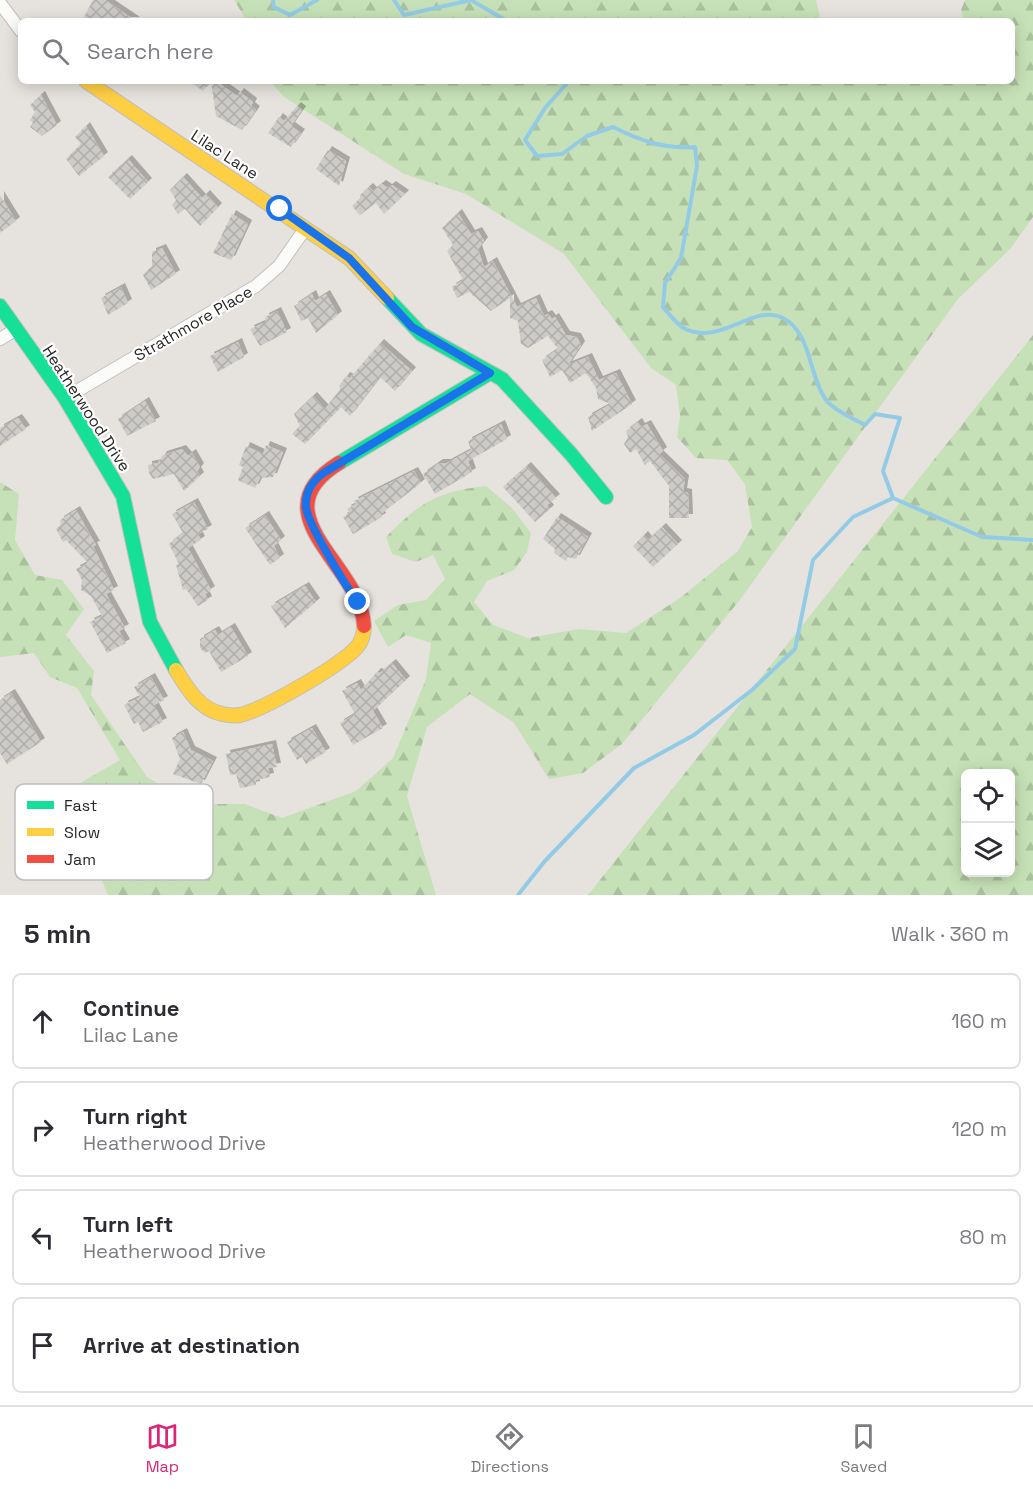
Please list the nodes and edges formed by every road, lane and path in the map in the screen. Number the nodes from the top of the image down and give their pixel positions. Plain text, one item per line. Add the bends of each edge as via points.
1 (0, 3) edge
2 (18, 27) edge
3 (90, 84) edge
4 (305, 229) junction
5 (0, 306) edge
6 (15, 330) junction
7 (0, 339) edge
8 (490, 373) junction
9 (64, 398) junction
10 (606, 497) dead end

1 - 2 street
3 - 4 street, Lilac Lane
4 - 8 street, Lilac Lane via 349,258 412,327
4 - 9 street, Strathmore Place via 279,266 256,286
5 - 6 street, Heatherwood Drive
6 - 7 street
6 - 9 street, Heatherwood Drive
8 - 9 street, Heatherwood Drive via 313,482 306,499 307,516 361,608 365,621 363,636 351,653 258,709 239,715 218,713 198,702 155,634 123,496
8 - 10 street, Lilac Lane via 513,389

